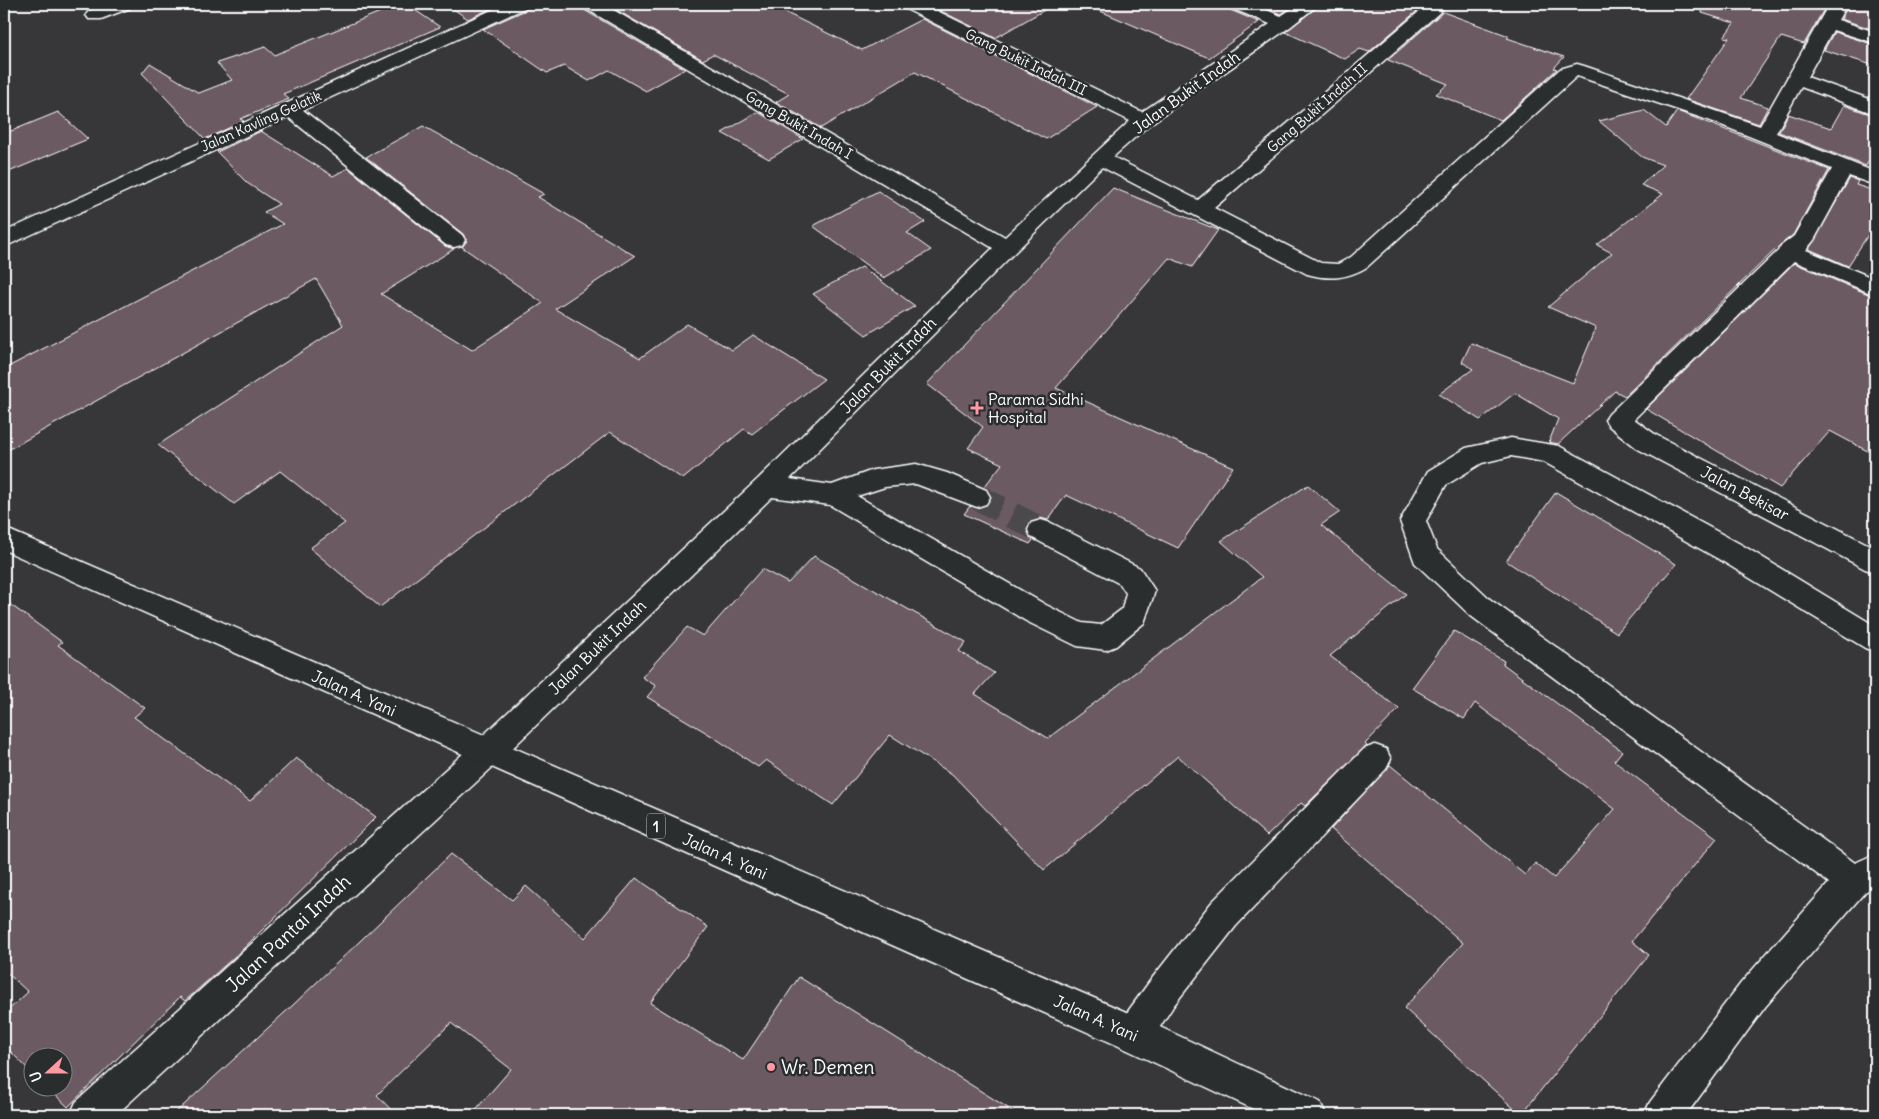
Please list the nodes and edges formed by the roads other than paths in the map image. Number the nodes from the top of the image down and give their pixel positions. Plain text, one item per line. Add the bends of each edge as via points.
1 (124, 4) edge
2 (520, 4) edge
3 (591, 4) edge
4 (910, 4) edge
5 (1237, 4) edge
6 (1310, 4) edge
7 (1838, 4) edge
8 (1434, 8) dead end
9 (95, 15) dead end
10 (1828, 22) junction
11 (1284, 23) junction
12 (1875, 38) edge
13 (1796, 79) junction
14 (288, 108) junction
15 (1875, 108) edge
16 (1142, 120) junction
17 (1764, 135) junction
18 (1100, 158) junction
19 (1843, 168) junction
20 (1875, 180) edge
21 (1201, 208) junction
22 (4, 240) edge
23 (454, 240) dead end
24 (1007, 247) junction
25 (1789, 251) junction
26 (1875, 288) edge
27 (767, 486) junction
28 (836, 496) junction
29 (977, 497) tunnel mouth
30 (1041, 530) tunnel mouth
31 (4, 538) edge
32 (1875, 562) edge
33 (1875, 640) edge
34 (487, 752) junction
35 (1375, 758) dead end
36 (1864, 875) edge
37 (1134, 1034) junction
38 (89, 1115) edge
39 (1307, 1115) edge
40 (1663, 1115) edge

1 - 9 main road
2 - 14 main road, Jalan Kavling Gelatik
3 - 24 main road, Gang Bukit Indah I
4 - 16 main road, Gang Bukit Indah III
5 - 11 main road
6 - 11 main road, Jalan Bukit Indah
7 - 10 main road
8 - 21 main road, Gang Bukit Indah II
10 - 12 main road
10 - 13 main road
11 - 16 main road, Jalan Bukit Indah
13 - 15 main road
13 - 17 main road
14 - 22 main road, Jalan Kavling Gelatik
14 - 23 main road
16 - 18 main road, Jalan Bukit Indah
17 - 19 main road
17 - 21 main road via 1584,70 1571,71 1359,262 1340,272 1315,268
18 - 21 main road
18 - 24 main road, Jalan Bukit Indah
19 - 20 main road
19 - 25 main road via 1803,240
24 - 27 main road, Jalan Bukit Indah
25 - 26 main road
25 - 32 main road, Jalan Bekisar via 1618,420 1647,442
27 - 28 main road
27 - 34 main road, Jalan Bukit Indah
28 - 29 main road via 846,488 864,482 917,474
28 - 30 main road via 1036,614 1077,634 1106,638 1134,615 1141,591 1130,576
31 - 34 main road, Jalan A. Yani / 1
33 - 36 main road via 1732,553 1550,453 1511,447 1475,455 1437,478 1412,521 1425,555 1481,608
34 - 37 main road, Jalan A. Yani / 1
34 - 38 main road, Jalan Pantai Indah
35 - 37 main road via 1224,914
36 - 40 main road via 1753,995
37 - 39 main road, Jalan A. Yani / 1

